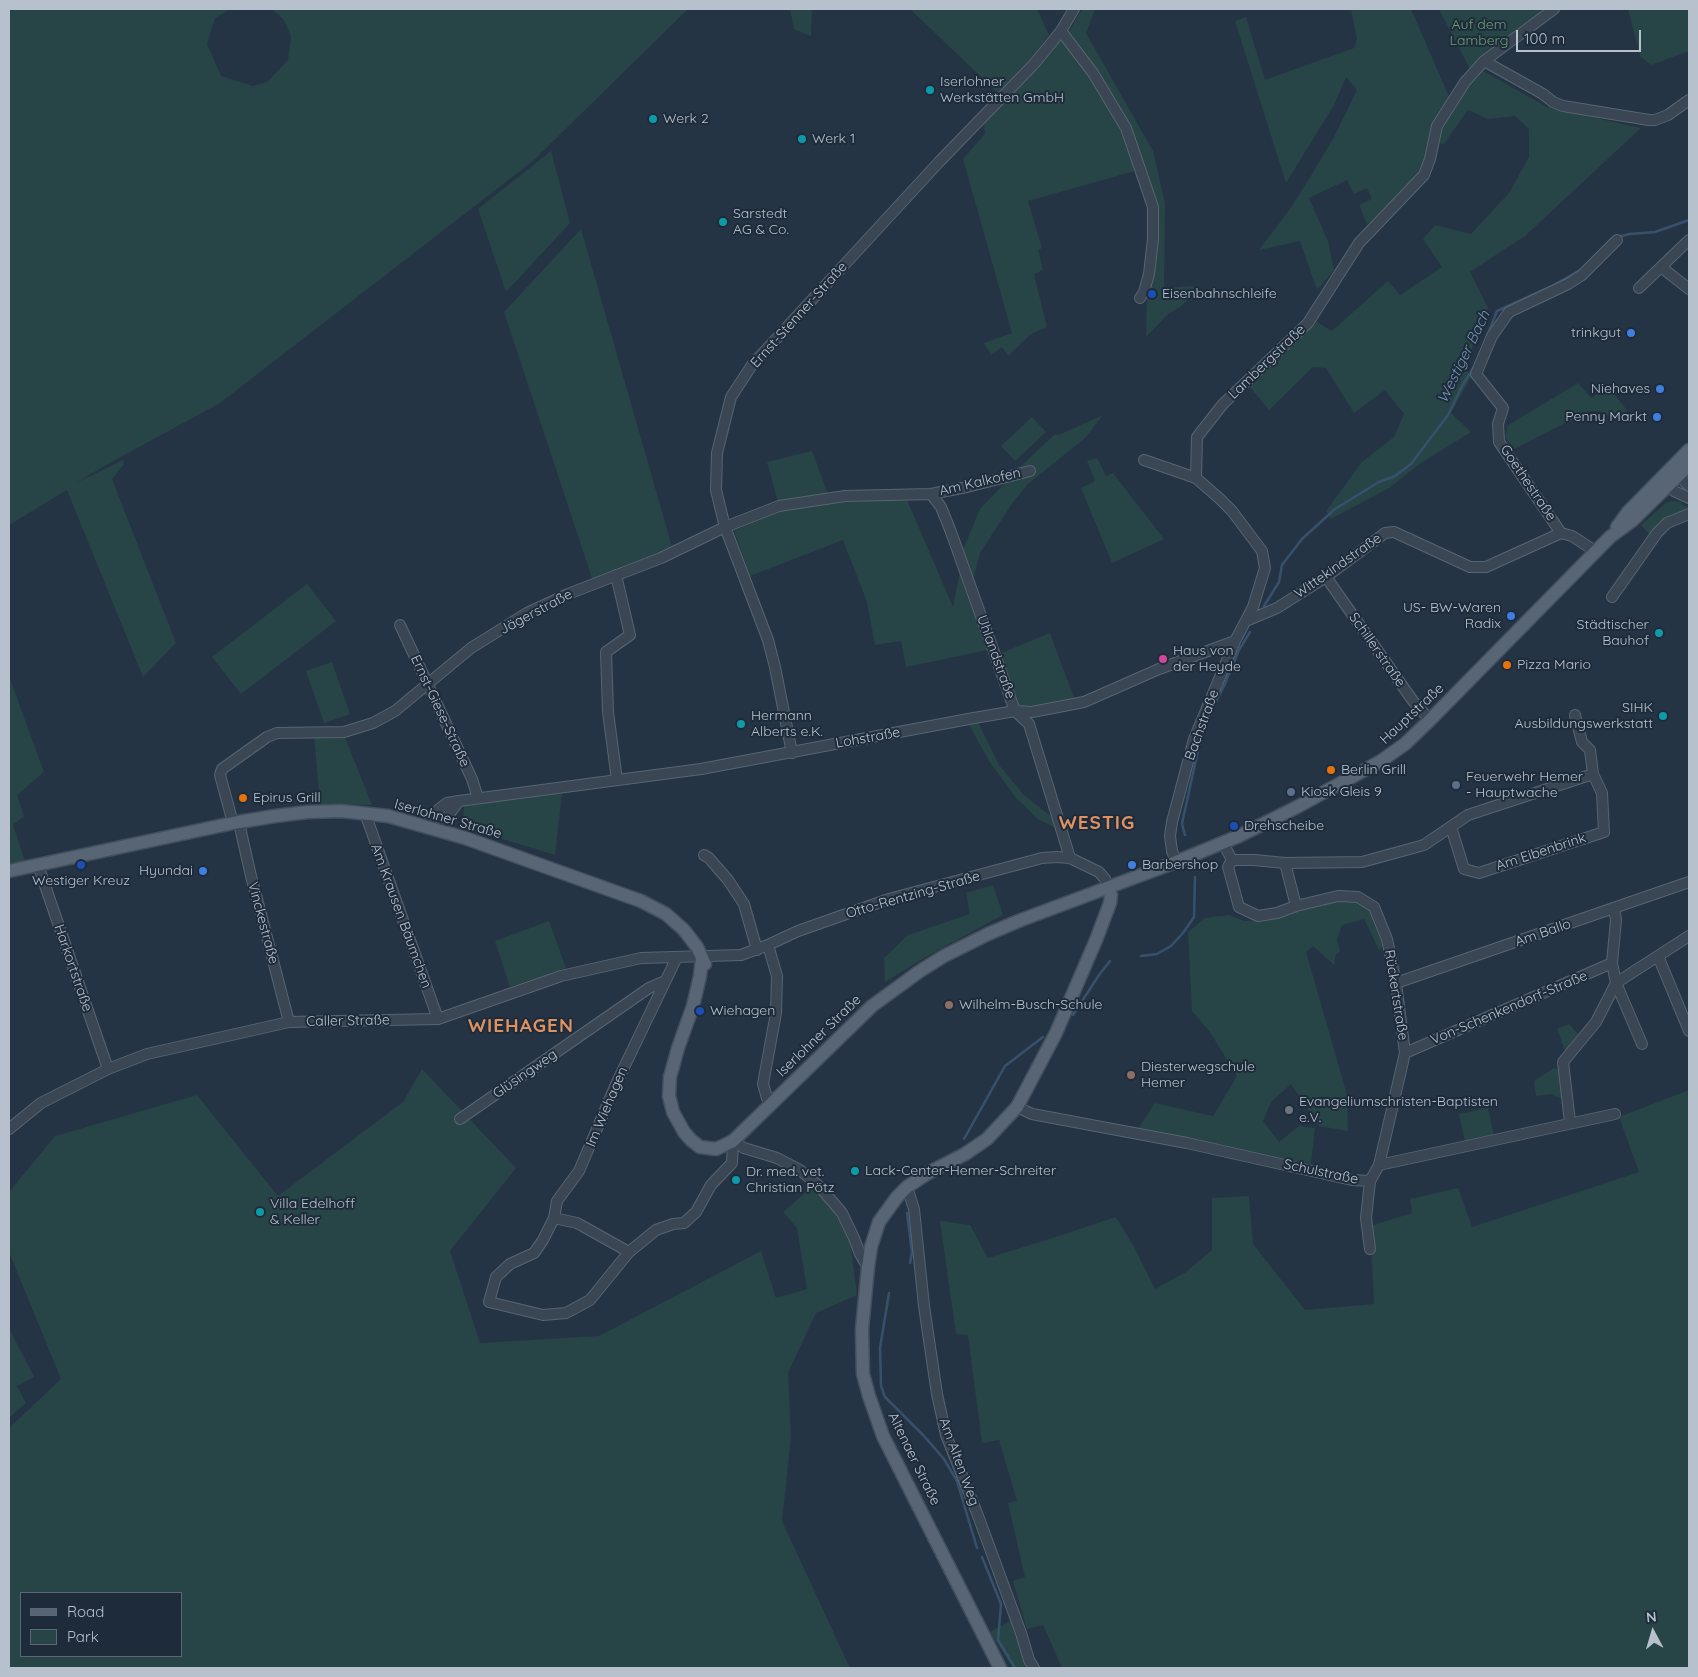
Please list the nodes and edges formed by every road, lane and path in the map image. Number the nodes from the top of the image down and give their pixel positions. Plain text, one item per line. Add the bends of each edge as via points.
1 (1074, 9) edge
2 (1554, 9) edge
3 (1061, 31) junction
4 (1484, 62) junction
5 (1689, 100) edge
6 (1617, 240) dead end
7 (1689, 240) edge
8 (1661, 267) junction
9 (1640, 288) dead end
10 (1689, 289) edge
11 (1140, 298) dead end
12 (1689, 450) edge
13 (1144, 460) dead end
14 (1689, 465) edge
15 (1030, 471) dead end
16 (1666, 473) junction
17 (1679, 476) junction
18 (1196, 478) junction
19 (1670, 486) junction
20 (1689, 486) edge
21 (931, 494) junction
22 (1689, 498) edge
23 (1689, 514) edge
24 (725, 527) junction
25 (1561, 534) junction
26 (1610, 537) junction
27 (1595, 551) junction
28 (616, 575) junction
29 (1326, 577) junction
30 (1612, 597) dead end
31 (1246, 621) junction
32 (400, 625) dead end
33 (1235, 640) junction
34 (427, 684) junction
35 (1015, 711) junction
36 (1575, 715) dead end
37 (1430, 720) junction
38 (792, 753) junction
39 (1593, 774) junction
40 (617, 780) junction
41 (478, 798) junction
42 (459, 801) junction
43 (365, 813) junction
44 (236, 823) junction
45 (427, 826) junction
46 (1451, 826) junction
47 (443, 831) junction
48 (1223, 843) junction
49 (704, 855) dead end
50 (1070, 858) junction
51 (1232, 860) junction
52 (1176, 862) junction
53 (1285, 863) junction
54 (38, 865) junction
55 (9, 871) edge
56 (1689, 882) edge
57 (1108, 888) junction
58 (1296, 906) junction
59 (1614, 908) junction
60 (1689, 936) edge
61 (768, 945) junction
62 (757, 950) junction
63 (1658, 956) junction
64 (677, 957) junction
65 (702, 958) junction
66 (1612, 963) junction
67 (665, 981) junction
68 (1616, 983) junction
69 (1396, 984) junction
70 (438, 1019) junction
71 (289, 1022) junction
72 (1689, 1031) edge
73 (1642, 1044) dead end
74 (1405, 1052) junction
75 (108, 1069) junction
76 (769, 1105) junction
77 (1017, 1107) junction
78 (1615, 1114) dead end
79 (460, 1119) dead end
80 (1570, 1122) junction
81 (9, 1129) edge
82 (733, 1141) junction
83 (1379, 1165) junction
84 (1370, 1181) junction
85 (907, 1187) junction
86 (554, 1218) junction
87 (1370, 1249) dead end
88 (629, 1252) junction
89 (868, 1267) junction
90 (1000, 1668) edge
91 (1034, 1668) edge

1 - 3 street, Ernst-Stenner-Straße
2 - 4 street, Lambergstraße
3 - 11 street via 1093,73 1126,128 1152,207 1149,274
3 - 24 street, Ernst-Stenner-Straße via 1034,64 752,365 731,397 717,452 716,490
4 - 5 street via 1563,106 1655,120
4 - 18 street, Lambergstraße via 1465,82 1437,126 1424,175 1359,243 1308,324 1223,404 1197,437
6 - 25 street, Goethestraße via 1582,276 1509,312 1492,336 1476,374 1503,408 1498,424 1499,442
7 - 8 street
8 - 9 street
8 - 10 street
12 - 16 main road, Hauptstraße
13 - 18 street
14 - 17 main road, Hauptstraße
15 - 21 street, Am Kalkofen
16 - 17 street
16 - 19 street
16 - 26 main road, Hauptstraße via 1628,512
17 - 19 main road, Hauptstraße
17 - 20 street
18 - 31 street via 1232,511 1262,551 1265,568
19 - 22 street
19 - 26 main road, Hauptstraße via 1634,520
21 - 24 street, Jägerstraße via 845,496 779,506
21 - 35 street, Uhlandstraße via 951,532
23 - 30 street via 1667,523 1657,533
24 - 28 street, Jägerstraße via 661,558
24 - 38 street, Ernst-Stenner-Straße via 768,640
25 - 27 street via 1572,536
25 - 29 street, Wittekindstraße via 1486,567 1470,566 1394,532 1385,533
26 - 27 main road, Hauptstraße
27 - 37 main road, Hauptstraße
28 - 34 street, Jägerstraße via 527,613 471,648
28 - 40 street via 630,635 606,652 608,712
29 - 31 street, Wittekindstraße via 1277,608
29 - 37 street, Schillerstraße via 1413,701
31 - 33 street, Bachstraße
32 - 34 street, Ernst-Giese-Straße
33 - 35 street, Lohstraße via 1084,702 1032,712
33 - 52 street, Bachstraße via 1192,748 1172,822 1171,847
34 - 41 street, Ernst-Giese-Straße
34 - 44 street, Jägerstraße via 395,711 373,722 344,732 277,732 222,769 220,775
35 - 38 street, Lohstraße
35 - 50 street, Uhlandstraße via 1029,724
36 - 39 street, Am Eibenbrink via 1582,742 1590,750
37 - 48 main road, Hauptstraße via 1405,744 1373,766
38 - 40 street, Lohstraße
39 - 46 street via 1468,815
39 - 46 street, Am Eibenbrink via 1602,792 1604,832 1479,873 1464,869
40 - 41 street, Lohstraße
41 - 42 street, Lohstraße
42 - 45 street, Lohstraße via 447,803 439,809
42 - 47 street via 449,814
43 - 44 main road, Iserlohner Straße via 308,812
43 - 45 main road, Iserlohner Straße
43 - 70 street, Am Krausen Bäumchen
44 - 54 main road, Iserlohner Straße
44 - 71 street, Vinckestraße
45 - 47 main road, Iserlohner Straße
46 - 53 street via 1424,845 1362,862
47 - 65 main road, Iserlohner Straße via 647,904 666,914 684,930
48 - 51 street
48 - 52 main road, Hauptstraße
49 - 62 street via 728,880 744,904
50 - 57 street via 1099,872
50 - 61 street, Otto-Rentzing-Straße via 1042,858 888,899
51 - 53 street
51 - 58 street, Rückertstraße via 1228,867 1239,907 1258,916
52 - 57 main road, Hauptstraße
53 - 58 street
54 - 55 main road, Iserlohner Straße
54 - 75 street, Harkortstraße
56 - 59 street, Am Ballo
57 - 76 main road, Iserlohner Straße via 988,934 920,971 860,1016
57 - 77 main road, Altenaer Straße via 1110,903 1096,940 1056,1033
58 - 69 street, Rückertstraße via 1338,896 1358,897 1374,907 1387,940
59 - 66 street
59 - 69 street, Am Ballo
60 - 63 street
61 - 62 street, Otto-Rentzing-Straße
61 - 76 street via 777,976 776,1013 764,1084
62 - 65 street, Otto-Rentzing-Straße via 741,955
63 - 68 street
63 - 72 street
64 - 65 street, Caller Straße
64 - 67 street, Im Wiehagen
64 - 70 street, Caller Straße via 641,958 561,976
65 - 82 main road, Iserlohner Straße via 693,1006 670,1077 669,1096 673,1112 691,1140 716,1150
66 - 68 street
66 - 74 street, Von-Schenkendorf-Straße
67 - 79 street, Glüsingweg via 649,988
67 - 86 street, Im Wiehagen via 579,1171 557,1201
68 - 73 street
68 - 80 street via 1596,1022 1563,1062
69 - 74 street, Rückertstraße
70 - 71 street, Caller Straße
71 - 75 street, Caller Straße via 147,1054
74 - 83 street, Rückertstraße
75 - 81 street, Caller Straße via 42,1103
76 - 82 main road, Iserlohner Straße
77 - 84 street, Schulstraße via 1032,1114 1187,1143 1352,1180
77 - 85 main road, Altenaer Straße via 987,1139
78 - 80 street, Schulstraße
80 - 83 street, Schulstraße
82 - 88 street via 732,1163 711,1185 696,1212 684,1223 656,1230
82 - 89 street via 800,1170 820,1187 842,1213
83 - 84 street, Schulstraße
84 - 87 street via 1366,1218
85 - 89 main road, Altenaer Straße via 882,1217 871,1247
85 - 91 street, Am Alten Weg via 914,1210 925,1316 946,1435
86 - 88 street via 577,1223
86 - 88 street, Im Wiehagen via 534,1254 510,1264 496,1277 489,1302 544,1315 566,1313 590,1300
89 - 90 main road, Altenaer Straße via 862,1374 869,1396 883,1436

